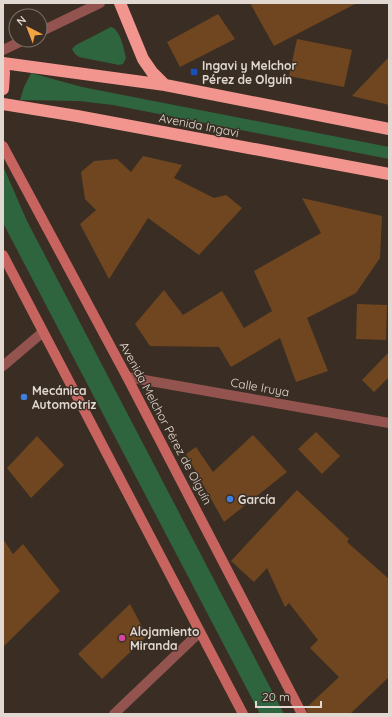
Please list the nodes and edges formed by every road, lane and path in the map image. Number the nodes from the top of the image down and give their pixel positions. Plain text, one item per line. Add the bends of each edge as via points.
1 (100, 3) edge
2 (120, 3) edge
3 (48, 28) edge
4 (3, 63) edge
5 (3, 67) edge
6 (165, 85) junction
7 (3, 89) edge
8 (3, 104) edge
9 (389, 129) edge
10 (3, 146) edge
11 (389, 174) edge
12 (3, 255) edge
13 (42, 332) junction
14 (3, 366) edge
15 (127, 377) junction
16 (389, 424) edge
17 (200, 632) junction
18 (114, 714) edge
19 (243, 714) edge
20 (302, 714) edge

1 - 3 street
2 - 6 highway via 144,59
4 - 6 highway
5 - 7 highway
6 - 9 highway
8 - 11 highway, Avenida Ingavi
10 - 15 street, Avenida Melchor Pérez de Olguín
12 - 13 street
13 - 14 street
13 - 17 street
15 - 16 street, Calle Iruya
15 - 20 street, Avenida Melchor Pérez de Olguín
17 - 18 street
17 - 19 street

